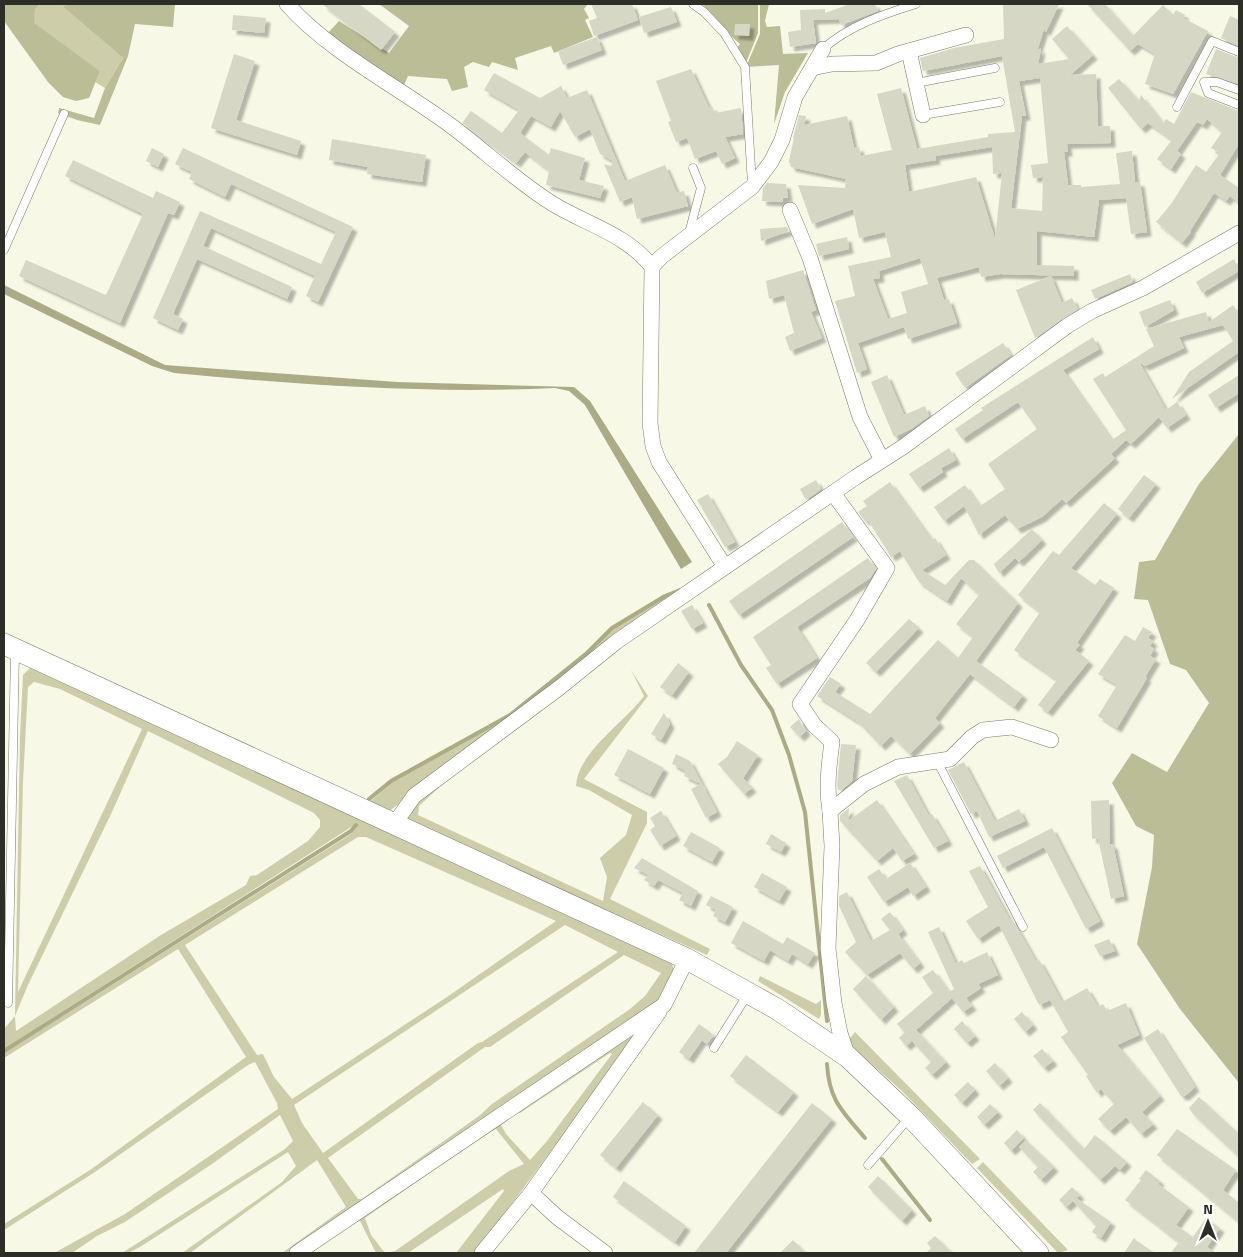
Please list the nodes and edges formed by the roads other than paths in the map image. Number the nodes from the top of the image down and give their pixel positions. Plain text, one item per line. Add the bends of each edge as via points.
1 (287, 4) edge
2 (693, 4) edge
3 (916, 4) edge
4 (966, 35) dead end
5 (823, 49) joint
6 (909, 51) junction
7 (1239, 52) edge
8 (812, 68) junction
9 (995, 68) dead end
10 (1193, 78) junction
11 (1204, 82) junction
12 (916, 83) junction
13 (1239, 90) edge
14 (1000, 102) dead end
15 (1239, 105) edge
16 (1177, 106) dead end
17 (64, 114) dead end
18 (923, 115) joint
19 (693, 168) dead end
20 (752, 187) junction
21 (790, 210) dead end
22 (1239, 233) edge
23 (688, 238) junction
24 (4, 250) edge
25 (652, 267) junction
26 (882, 460) junction
27 (833, 492) junction
28 (724, 567) junction
29 (10, 646) edge
30 (1051, 740) dead end
31 (937, 761) junction
32 (4, 770) edge
33 (14, 771) junction
34 (830, 811) junction
35 (395, 823) junction
36 (1023, 927) dead end
37 (687, 959) junction
38 (6, 970) edge
39 (749, 992) junction
40 (8, 1003) dead end
41 (664, 1005) junction
42 (714, 1048) dead end
43 (848, 1057) junction
44 (911, 1117) junction
45 (868, 1165) dead end
46 (531, 1193) junction
47 (297, 1253) edge
48 (482, 1253) edge
49 (605, 1253) edge
50 (1038, 1253) edge

1 - 25 street via 324,38 454,128 516,178 553,204 636,249
2 - 20 lane via 724,33 745,67
3 - 5 lane via 854,27
4 - 6 street
5 - 8 street
6 - 8 street via 876,63
6 - 12 street
7 - 10 lane via 1212,41
8 - 20 street via 794,97 775,154
9 - 12 lane
10 - 11 lane
10 - 16 lane
11 - 13 lane via 1217,82
11 - 15 lane via 1208,93
12 - 18 street
14 - 18 lane
17 - 24 lane
19 - 23 lane via 701,188
20 - 23 street
21 - 26 street via 810,258 860,417
22 - 26 street via 1143,288 1067,326
23 - 25 street
25 - 28 street via 650,423 653,446 659,462
26 - 27 street
27 - 28 street
27 - 34 street via 887,568 857,620 800,704 814,725 832,742 827,794
28 - 35 street via 616,642 414,796
29 - 33 lane
29 - 35 main road
30 - 31 street via 1012,727 994,727 972,737 950,759
31 - 34 street via 906,765 876,777
31 - 36 lane
32 - 33 lane
33 - 38 lane
34 - 43 street via 832,846 828,948 834,1003
35 - 37 main road
37 - 39 main road
37 - 41 street
38 - 40 lane
39 - 42 lane
39 - 43 main road
41 - 46 street
41 - 47 street
43 - 44 main road
44 - 45 lane
44 - 50 main road
46 - 48 street
46 - 49 street

